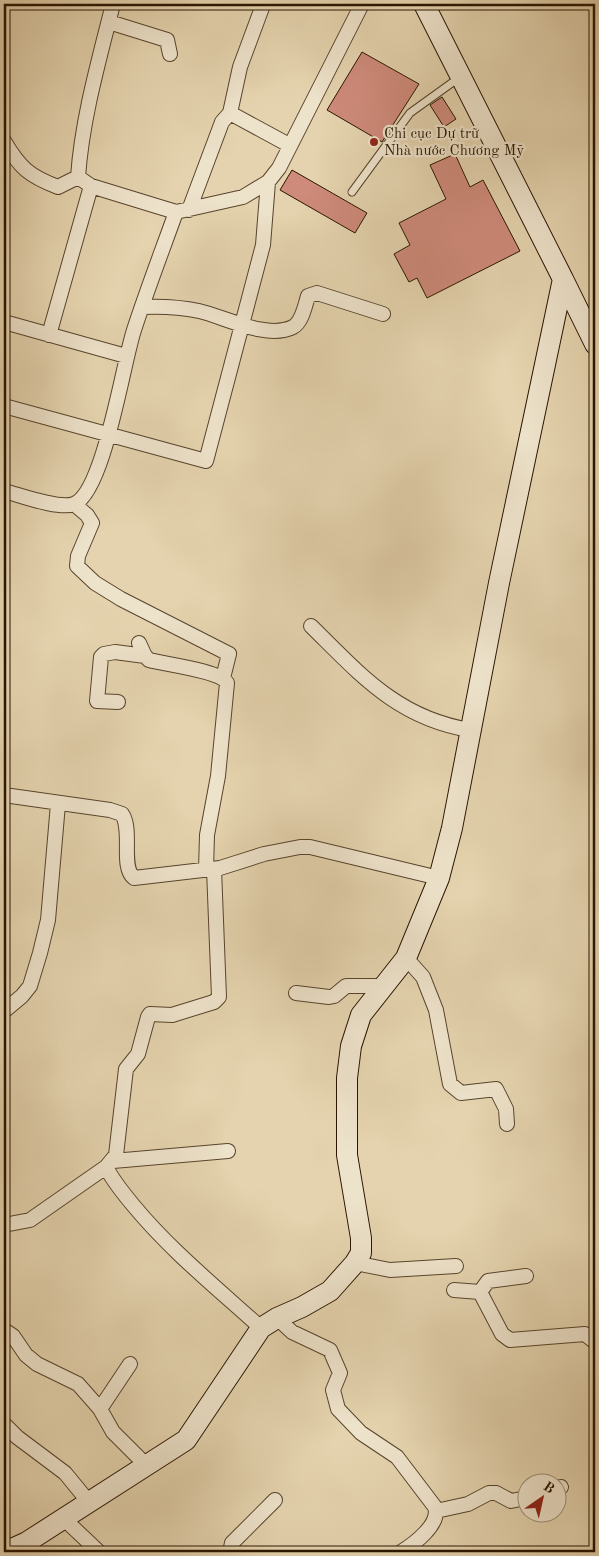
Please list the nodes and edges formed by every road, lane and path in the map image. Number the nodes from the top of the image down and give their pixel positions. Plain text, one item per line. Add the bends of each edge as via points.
1 (113, 4) edge
2 (362, 4) edge
3 (424, 4) edge
4 (263, 5) edge
5 (109, 22) junction
6 (170, 54) dead end
7 (460, 76) junction
8 (230, 113) junction
9 (4, 141) edge
10 (288, 145) junction
11 (78, 177) junction
12 (268, 182) junction
13 (91, 186) junction
14 (352, 192) dead end
15 (182, 211) junction
16 (563, 280) junction
17 (142, 307) junction
18 (383, 314) dead end
19 (4, 322) edge
20 (241, 326) junction
21 (50, 334) junction
22 (595, 344) edge
23 (126, 356) junction
24 (4, 406) edge
25 (109, 435) junction
26 (4, 491) edge
27 (74, 504) junction
28 (311, 626) dead end
29 (139, 643) dead end
30 (145, 656) junction
31 (223, 678) junction
32 (118, 702) dead end
33 (470, 730) junction
34 (4, 794) edge
35 (58, 804) junction
36 (210, 869) junction
37 (439, 878) junction
38 (406, 958) junction
39 (381, 986) junction
40 (296, 993) dead end
41 (4, 1011) edge
42 (508, 1124) dead end
43 (228, 1151) dead end
44 (109, 1164) junction
45 (4, 1225) edge
46 (355, 1263) junction
47 (456, 1266) dead end
48 (526, 1276) dead end
49 (454, 1290) dead end
50 (480, 1292) junction
51 (269, 1323) junction
52 (4, 1330) edge
53 (595, 1342) edge
54 (130, 1364) dead end
55 (100, 1409) junction
56 (4, 1424) edge
57 (147, 1466) junction
58 (275, 1500) dead end
59 (516, 1500) edge
60 (88, 1501) junction
61 (436, 1511) junction
62 (62, 1518) junction
63 (31, 1547) edge
64 (5, 1552) edge
65 (99, 1552) edge
66 (230, 1552) edge
67 (401, 1552) edge

1 - 5 street
2 - 10 street
3 - 7 main road
4 - 8 street via 240,67
5 - 6 street via 167,40
5 - 11 street
7 - 14 lane via 410,113
7 - 16 main road
8 - 10 street
8 - 15 street via 222,122
9 - 11 street via 16,161 35,178 58,187
10 - 12 street via 279,168
11 - 13 street
12 - 15 street via 243,197
12 - 20 street via 263,245
13 - 15 street
13 - 21 street
15 - 17 street
16 - 22 main road
16 - 33 main road
17 - 20 street via 167,306 197,311
17 - 23 street
18 - 20 street via 317,293 308,296 302,316 294,326 274,330
19 - 21 street
20 - 25 street via 206,461
21 - 23 street
23 - 25 street
24 - 25 street
25 - 27 street via 97,471 82,498
26 - 27 street via 62,506
27 - 31 street via 92,523 77,566 121,599 229,654
28 - 33 street via 379,692 424,717
29 - 30 street
30 - 31 street via 149,660
30 - 32 street via 115,652 101,657 97,701
31 - 36 street via 227,687 218,776 207,835
33 - 37 main road
34 - 35 street
35 - 36 street via 122,814 126,822 129,870 134,878
35 - 41 street via 48,920 40,953 30,986
36 - 37 street via 264,854 310,847
36 - 44 street via 218,997 214,1002 172,1015 148,1016 138,1054 126,1068 116,1155
37 - 38 main road
38 - 39 main road
38 - 42 street via 423,977 436,1010 450,1084 461,1093 496,1089 506,1109
39 - 40 street via 346,986 329,997
39 - 46 main road via 356,1026 347,1078 347,1155 361,1238 361,1252
43 - 44 street
44 - 45 street via 30,1220
44 - 51 street via 118,1187 172,1247
46 - 47 street via 390,1270
46 - 51 main road via 330,1291
48 - 50 street via 488,1281
49 - 50 street
50 - 53 street via 502,1334 510,1340 585,1334
51 - 57 main road via 186,1440
51 - 61 street via 330,1350 340,1373 333,1390 338,1410 361,1433 397,1457 422,1487
52 - 55 street via 13,1336 26,1355 37,1364 78,1384
54 - 55 street
55 - 57 street via 113,1432
56 - 60 street via 60,1469
57 - 60 main road
58 - 66 street via 232,1543
59 - 61 street via 489,1493 468,1504
60 - 62 main road
61 - 67 street via 428,1530
62 - 63 main road
62 - 65 street
63 - 64 main road

